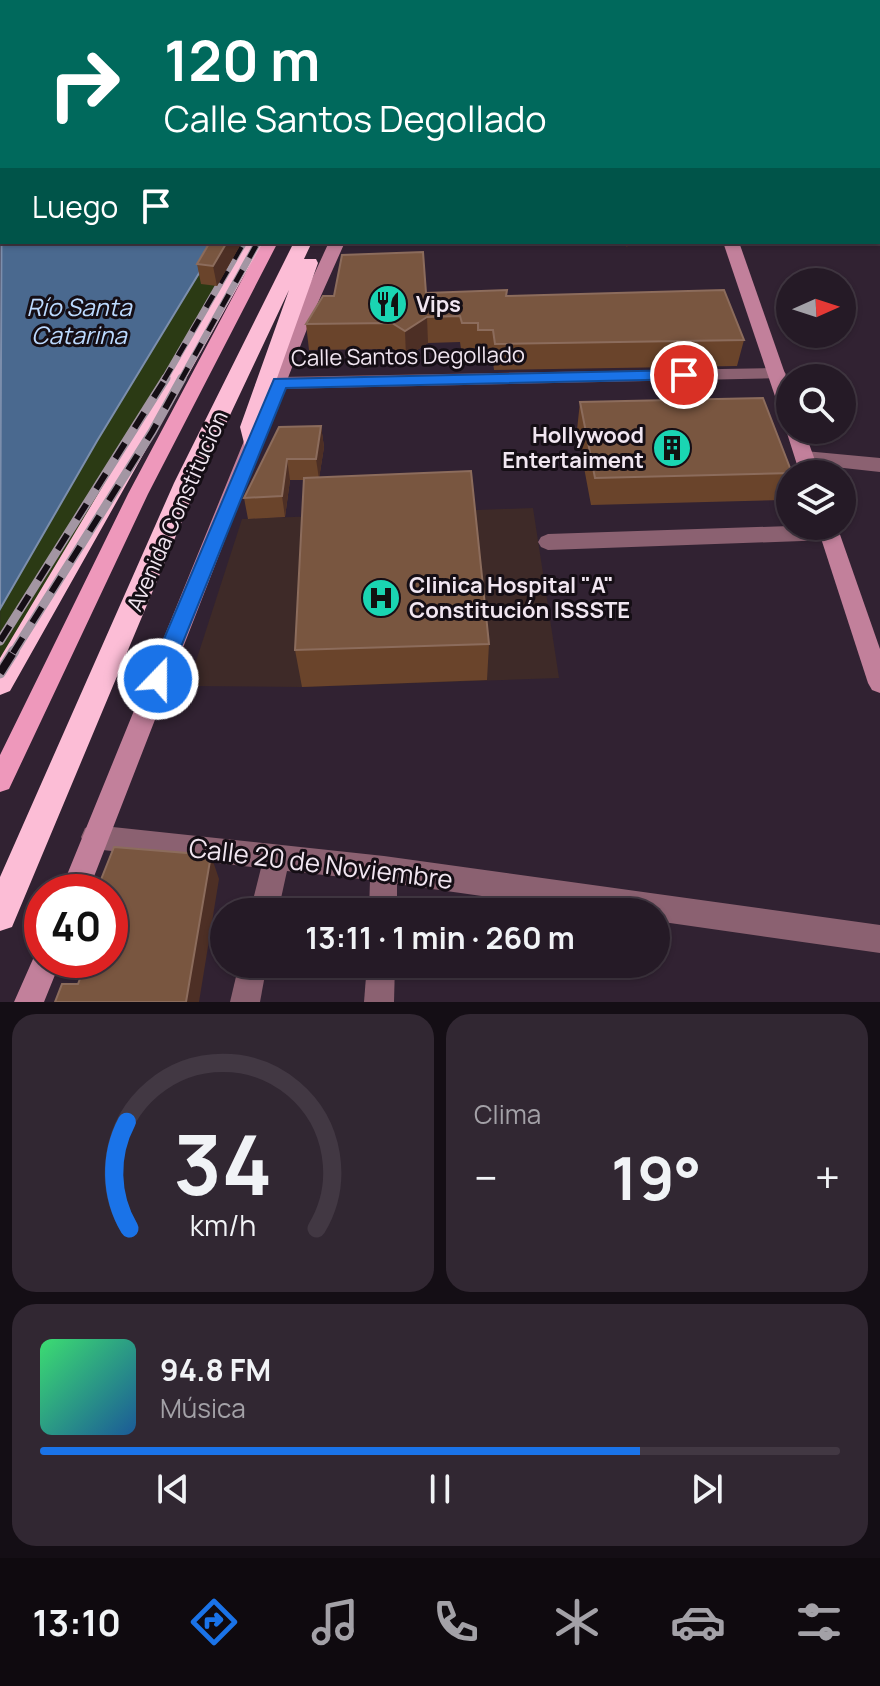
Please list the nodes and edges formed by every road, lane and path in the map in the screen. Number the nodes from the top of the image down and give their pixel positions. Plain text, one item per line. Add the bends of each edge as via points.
1 (253, 244) edge
2 (269, 244) edge
3 (302, 244) edge
4 (313, 244) edge
5 (336, 244) edge
6 (732, 244) edge
7 (776, 371) edge
8 (776, 374) edge
9 (280, 383) junction
10 (253, 442) junction
11 (856, 465) edge
12 (880, 465) edge
13 (776, 531) edge
14 (832, 540) edge
15 (548, 542) dead end
16 (0, 683) edge
17 (880, 683) edge
18 (40, 694) junction
19 (0, 763) edge
20 (0, 781) edge
21 (94, 837) junction
22 (276, 859) junction
23 (384, 869) junction
24 (81, 874) edge
25 (267, 898) edge
26 (383, 898) edge
27 (0, 915) edge
28 (880, 939) edge
29 (39, 978) edge
30 (250, 978) edge
31 (380, 978) edge
32 (29, 1002) edge
33 (245, 1002) edge
34 (379, 1002) edge

1 - 16 highway
2 - 18 main road, Avenida Constitución
3 - 27 highway, Avenida Constitución via 186,483
4 - 10 highway via 252,418
5 - 9 street, Avenida Constitución
6 - 7 street
8 - 9 street, Calle Santos Degollado
9 - 10 street, Avenida Constitución
10 - 21 street, Avenida Constitución
11 - 12 street
13 - 15 street
14 - 17 street
18 - 19 main road
18 - 20 main road, Avenida Constitución
21 - 22 street, Calle 20 de Noviembre
21 - 24 street, Avenida Constitución
22 - 23 street, Calle 20 de Noviembre
22 - 25 street
23 - 26 street
23 - 28 street, Calle 20 de Noviembre
29 - 32 street
30 - 33 street
31 - 34 street

